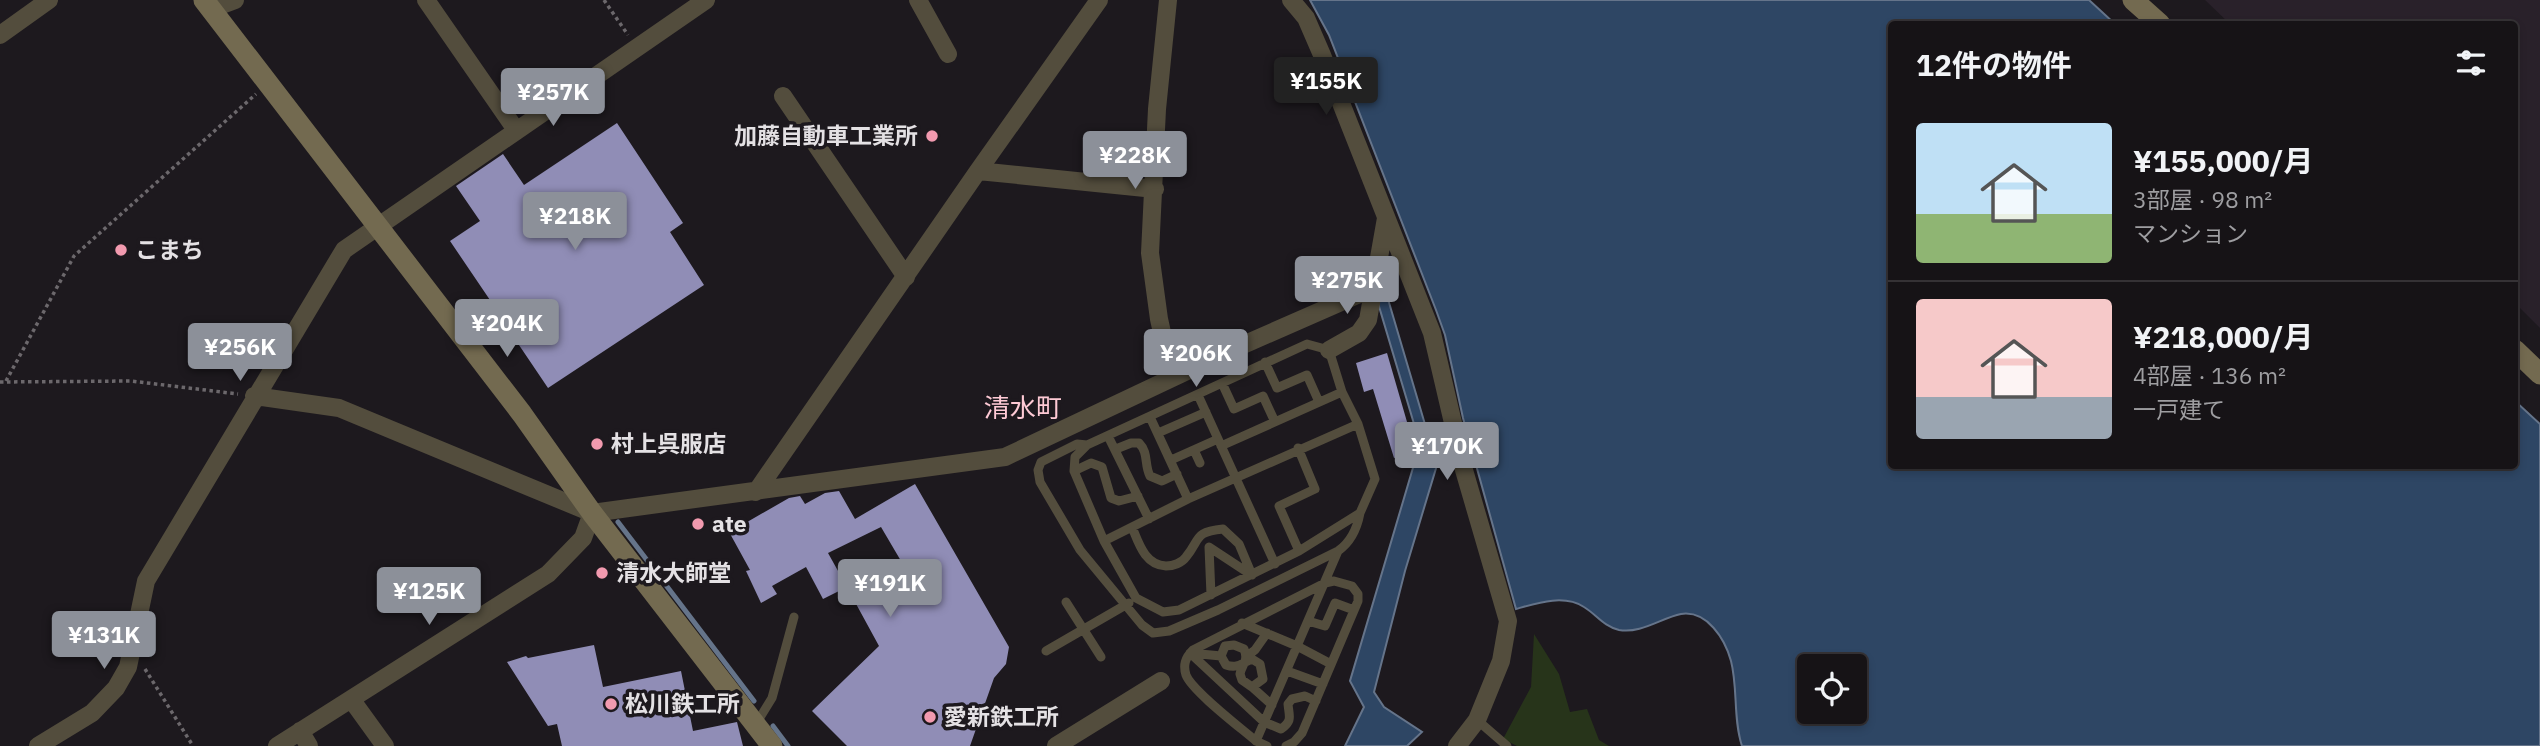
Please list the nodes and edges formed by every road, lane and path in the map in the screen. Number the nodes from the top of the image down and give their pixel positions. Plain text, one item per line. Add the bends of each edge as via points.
1 (49, 0) edge
2 (235, 0) edge
3 (426, 0) edge
4 (604, 0) edge
5 (706, 0) edge
6 (918, 0) edge
7 (1099, 0) edge
8 (1168, 0) edge
9 (1291, 0) edge
10 (2133, 0) edge
11 (208, 5) edge
12 (2157, 21) edge
13 (0, 35) edge
14 (637, 48) junction
15 (948, 54) dead end
16 (268, 84) junction
17 (783, 96) dead end
18 (516, 130) junction
19 (978, 171) junction
20 (1155, 190) junction
21 (1386, 218) junction
22 (379, 227) junction
23 (906, 277) junction
24 (1373, 288) junction
25 (1329, 350) junction
26 (2518, 353) edge
27 (1265, 362) junction
28 (2540, 374) edge
29 (1172, 379) junction
30 (6, 381) junction
31 (0, 382) edge
32 (1222, 383) junction
33 (1342, 393) junction
34 (1198, 395) junction
35 (254, 396) junction
36 (1319, 402) junction
37 (1206, 412) junction
38 (1150, 417) junction
39 (1275, 422) junction
40 (1358, 424) junction
41 (1158, 433) junction
42 (1108, 436) junction
43 (1219, 442) junction
44 (1087, 445) junction
45 (1116, 449) junction
46 (1298, 449) junction
47 (1194, 450) junction
48 (1171, 460) junction
49 (1200, 463) dead end
50 (1074, 471) junction
51 (1177, 474) junction
52 (1235, 479) junction
53 (756, 492) junction
54 (1138, 496) junction
55 (1188, 499) junction
56 (592, 513) junction
57 (1360, 513) junction
58 (1149, 519) junction
59 (1132, 527) junction
60 (1104, 541) junction
61 (1299, 551) junction
62 (1338, 551) junction
63 (1275, 564) junction
64 (1252, 575) junction
65 (1325, 583) junction
66 (1210, 595) junction
67 (1136, 598) junction
68 (1066, 602) dead end
69 (1125, 605) junction
70 (1354, 610) junction
71 (794, 617) dead end
72 (1308, 621) junction
73 (1242, 623) junction
74 (1083, 629) junction
75 (1267, 633) junction
76 (1297, 646) junction
77 (132, 649) junction
78 (1046, 651) dead end
79 (1190, 653) junction
80 (1221, 656) junction
81 (1101, 657) dead end
82 (1246, 659) junction
83 (1331, 664) junction
84 (1287, 671) junction
85 (1161, 681) dead end
86 (1322, 684) junction
87 (1252, 687) junction
88 (351, 699) junction
89 (1316, 701) junction
90 (1272, 705) junction
91 (1477, 720) junction
92 (1264, 722) junction
93 (756, 724) junction
94 (305, 739) edge
95 (1256, 741) junction
96 (38, 746) edge
97 (193, 746) edge
98 (277, 746) edge
99 (385, 746) edge
100 (772, 746) edge
101 (1056, 746) edge
102 (1267, 746) edge
103 (1286, 746) edge
104 (1457, 746) edge
105 (1507, 746) edge

1 - 13 street
2 - 11 street
3 - 18 street
4 - 14 path
5 - 14 street
6 - 15 street
7 - 19 street
8 - 20 street via 1157,108
9 - 21 street via 1306,18
10 - 12 street
11 - 16 street
14 - 18 street
16 - 22 street
16 - 30 path via 74,256
17 - 23 street
18 - 22 street
19 - 20 street
19 - 23 street
20 - 29 street via 1150,253
21 - 24 street
21 - 91 street via 1432,333 1464,470 1507,621 1501,661
22 - 35 street via 344,250
22 - 56 street
23 - 53 street
24 - 25 street via 1368,320 1359,333
24 - 29 street
25 - 27 lane via 1307,344
25 - 33 lane
26 - 28 street
27 - 32 lane
27 - 36 lane via 1277,388 1307,376
29 - 53 street via 1005,457
30 - 31 path
30 - 35 path via 131,382
32 - 34 lane
32 - 39 lane via 1234,410 1263,396
33 - 36 lane
33 - 40 lane
34 - 37 lane
34 - 38 lane
35 - 56 street via 339,408
35 - 77 street via 146,581
36 - 39 lane
37 - 41 lane
37 - 43 lane
38 - 41 lane
38 - 42 lane
39 - 43 lane
40 - 46 lane
40 - 57 lane via 1375,479
41 - 48 lane
42 - 44 lane
42 - 45 lane
43 - 47 lane
43 - 52 lane
44 - 50 lane via 1075,457
44 - 69 lane via 1077,444 1041,462 1040,482 1080,550
45 - 51 lane via 1139,443 1150,476 1162,481
45 - 54 lane
46 - 52 lane
46 - 61 lane via 1315,489 1279,506
47 - 48 lane
47 - 49 lane
48 - 51 lane
50 - 54 lane via 1091,463 1102,467 1111,498 1125,501
50 - 60 lane
51 - 55 lane
52 - 55 lane
52 - 63 lane
53 - 56 street
54 - 58 lane
55 - 58 lane
56 - 88 street via 583,538 548,574
56 - 93 street
57 - 61 lane
57 - 62 lane via 1347,545
58 - 59 lane
59 - 60 lane
59 - 64 lane via 1144,554 1165,566 1183,561 1199,536 1223,529 1239,544
60 - 67 lane
61 - 63 lane
62 - 65 lane
62 - 69 lane via 1164,633 1149,631
63 - 64 lane
64 - 66 lane
64 - 66 lane via 1209,547
65 - 70 lane via 1352,586 1358,594
65 - 72 lane
65 - 73 lane
66 - 67 lane via 1166,613
67 - 69 lane
68 - 74 lane
69 - 74 lane
70 - 72 lane via 1335,603 1325,626
70 - 83 lane
71 - 93 lane via 772,698
72 - 76 lane
73 - 75 lane
73 - 79 lane
74 - 78 lane
74 - 81 lane
75 - 76 lane
75 - 82 lane
76 - 83 lane
76 - 84 lane
77 - 96 street via 122,677 102,706
77 - 97 path
79 - 80 lane
79 - 92 lane
79 - 95 lane via 1184,666 1191,684
80 - 82 lane via 1232,667
80 - 82 lane via 1229,644 1244,649
82 - 87 lane via 1240,674
82 - 87 lane via 1261,664 1262,679
83 - 86 lane
84 - 86 lane
84 - 90 lane
85 - 101 street
86 - 89 lane
87 - 90 lane
88 - 94 street
88 - 99 street
89 - 92 lane via 1305,696 1292,699 1288,704 1290,720 1282,729
89 - 103 lane via 1301,733
90 - 92 lane
91 - 104 street
91 - 105 lane
92 - 95 lane
93 - 100 street
94 - 98 street
95 - 102 lane

